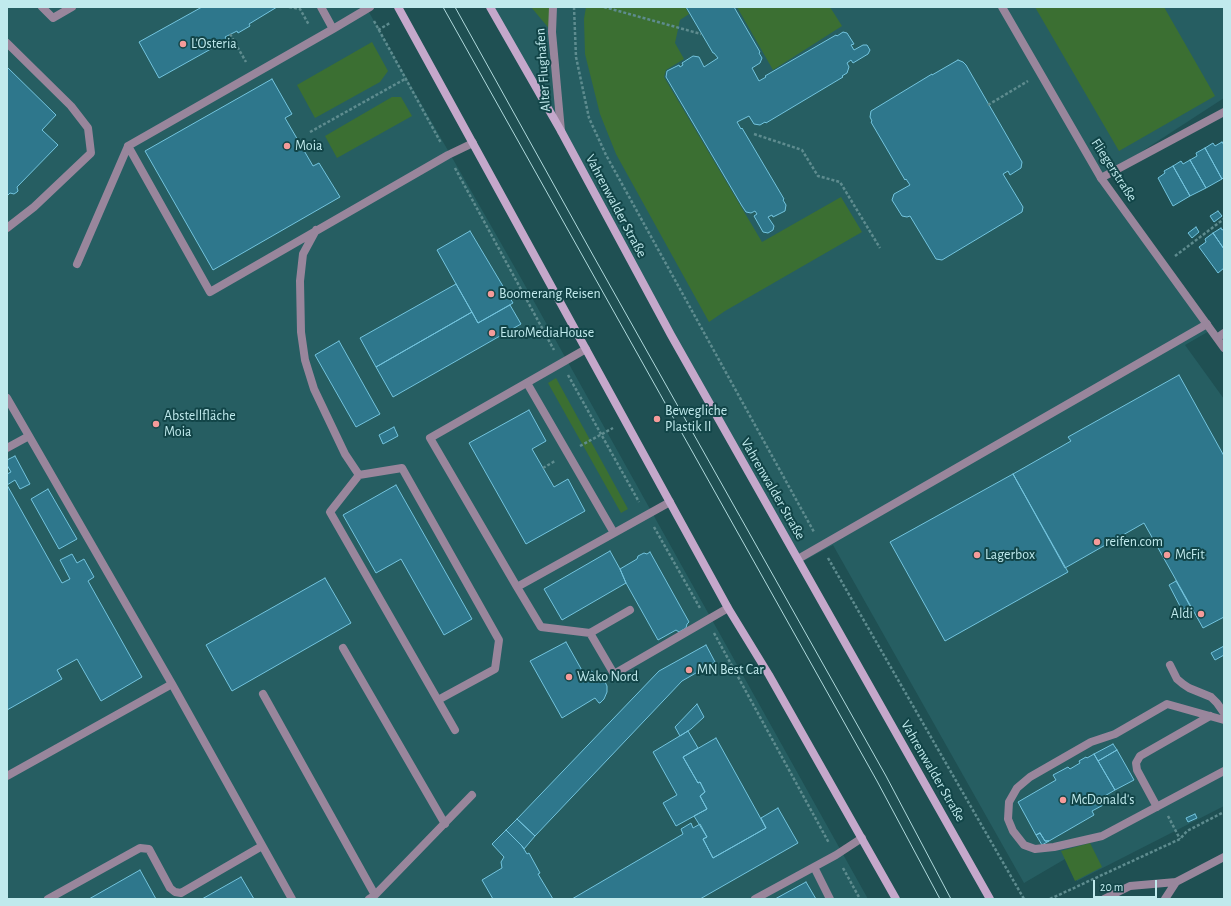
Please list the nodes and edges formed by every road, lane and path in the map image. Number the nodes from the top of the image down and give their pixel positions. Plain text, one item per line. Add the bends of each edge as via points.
1 (42, 7) edge
2 (72, 7) edge
3 (289, 7) edge
4 (321, 7) edge
5 (398, 7) edge
6 (490, 7) edge
7 (553, 7) edge
8 (574, 7) edge
9 (604, 7) edge
10 (1002, 7) edge
11 (368, 8) edge
12 (333, 29) junction
13 (230, 34) dead end
14 (701, 34) dead end
15 (317, 39) junction
16 (7, 43) edge
17 (1041, 74) junction
18 (253, 75) junction
19 (406, 79) junction
20 (988, 105) dead end
21 (1224, 112) edge
22 (561, 131) junction
23 (310, 132) dead end
24 (754, 134) dead end
25 (473, 143) junction
26 (128, 146) junction
27 (448, 155) junction
28 (1101, 178) junction
29 (1224, 219) edge
30 (7, 228) edge
31 (316, 230) junction
32 (880, 248) dead end
33 (78, 264) dead end
34 (1164, 264) junction
35 (1207, 324) junction
36 (1224, 333) edge
37 (1217, 338) junction
38 (1224, 348) edge
39 (586, 349) junction
40 (562, 363) junction
41 (527, 383) junction
42 (7, 398) edge
43 (625, 421) junction
44 (601, 435) junction
45 (29, 436) junction
46 (7, 448) edge
47 (568, 454) junction
48 (543, 468) dead end
49 (359, 475) junction
50 (670, 502) junction
51 (646, 515) junction
52 (614, 533) junction
53 (822, 546) junction
54 (798, 559) junction
55 (517, 587) junction
56 (728, 608) junction
57 (630, 610) dead end
58 (708, 620) junction
59 (590, 633) junction
60 (343, 648) dead end
61 (1170, 665) dead end
62 (172, 684) junction
63 (263, 694) dead end
64 (438, 700) junction
65 (1224, 713) edge
66 (1210, 716) junction
67 (1224, 720) edge
68 (455, 730) dead end
69 (1224, 771) edge
70 (7, 776) edge
71 (472, 796) dead end
72 (1159, 806) junction
73 (1224, 812) edge
74 (444, 824) junction
75 (862, 838) junction
76 (1180, 839) junction
77 (262, 846) junction
78 (836, 855) junction
79 (1224, 857) edge
80 (814, 867) junction
81 (1176, 882) junction
82 (372, 897) edge
83 (48, 899) edge
84 (292, 899) edge
85 (755, 899) edge
86 (830, 899) edge
87 (860, 899) edge
88 (896, 899) edge
89 (990, 899) edge
90 (1024, 899) edge
91 (1050, 899) edge
92 (1104, 899) edge
93 (1165, 899) edge

1 - 2 street via 53,18
3 - 15 path via 300,10
4 - 12 street
5 - 25 main road
6 - 22 main road, Vahrenwalder Straße
7 - 22 street, Alter Flughafen via 552,32
8 - 53 path via 576,57 590,118 606,155
9 - 14 path
10 - 17 street, Fliegerstraße
11 - 12 street
11 - 19 path
12 - 15 street
13 - 18 path
15 - 18 street
16 - 30 street via 71,106 88,128 91,153 34,208
17 - 20 path
17 - 28 street, Fliegerstraße
18 - 26 street
19 - 23 path
19 - 27 path
21 - 28 street
22 - 54 main road, Vahrenwalder Straße via 671,335
24 - 32 path via 802,150 818,176 840,182
25 - 27 street
25 - 39 main road
26 - 31 street via 210,292
26 - 33 street
27 - 31 street
27 - 40 path
28 - 34 street, Fliegerstraße
29 - 34 path
31 - 49 street via 303,254 300,281 301,332 305,360 314,389 345,454
34 - 35 street, Fliegerstraße
35 - 37 street, Fliegerstraße
35 - 53 street
36 - 37 street
37 - 38 street, Fliegerstraße
39 - 40 street
39 - 43 main road
40 - 41 street
40 - 44 path
41 - 47 street
41 - 55 street via 430,438
42 - 45 street
43 - 44 path
43 - 50 main road
44 - 47 path
44 - 51 path
45 - 46 street
45 - 62 street
47 - 48 path
47 - 52 street
49 - 64 street via 330,512
49 - 64 street via 402,468 499,640 495,669
50 - 51 street
50 - 56 main road
51 - 52 street
51 - 58 path
52 - 55 street
53 - 54 street
53 - 90 path
54 - 89 main road, Vahrenwalder Straße
55 - 59 street via 541,628
56 - 58 street
56 - 75 main road
57 - 59 street
58 - 59 street via 614,674
58 - 78 path
60 - 74 street
61 - 65 street via 1183,684 1211,697
62 - 70 street
62 - 77 street
63 - 82 street
64 - 68 street
66 - 67 street
66 - 72 street via 1140,756 1136,763 1137,770
66 - 72 street via 1167,704 1115,734 1091,742 1030,777 1016,788 1009,802 1008,819 1013,831 1024,845 1035,849 1102,836
69 - 72 street
71 - 74 street
72 - 76 path
73 - 76 path via 1187,831
74 - 82 street
75 - 78 street
75 - 88 main road
76 - 91 path
77 - 83 street via 181,893 170,888 149,849 140,848
77 - 84 street
78 - 80 street
78 - 87 path
79 - 81 street
80 - 85 street
80 - 86 street
81 - 92 street via 1130,886
81 - 93 street

